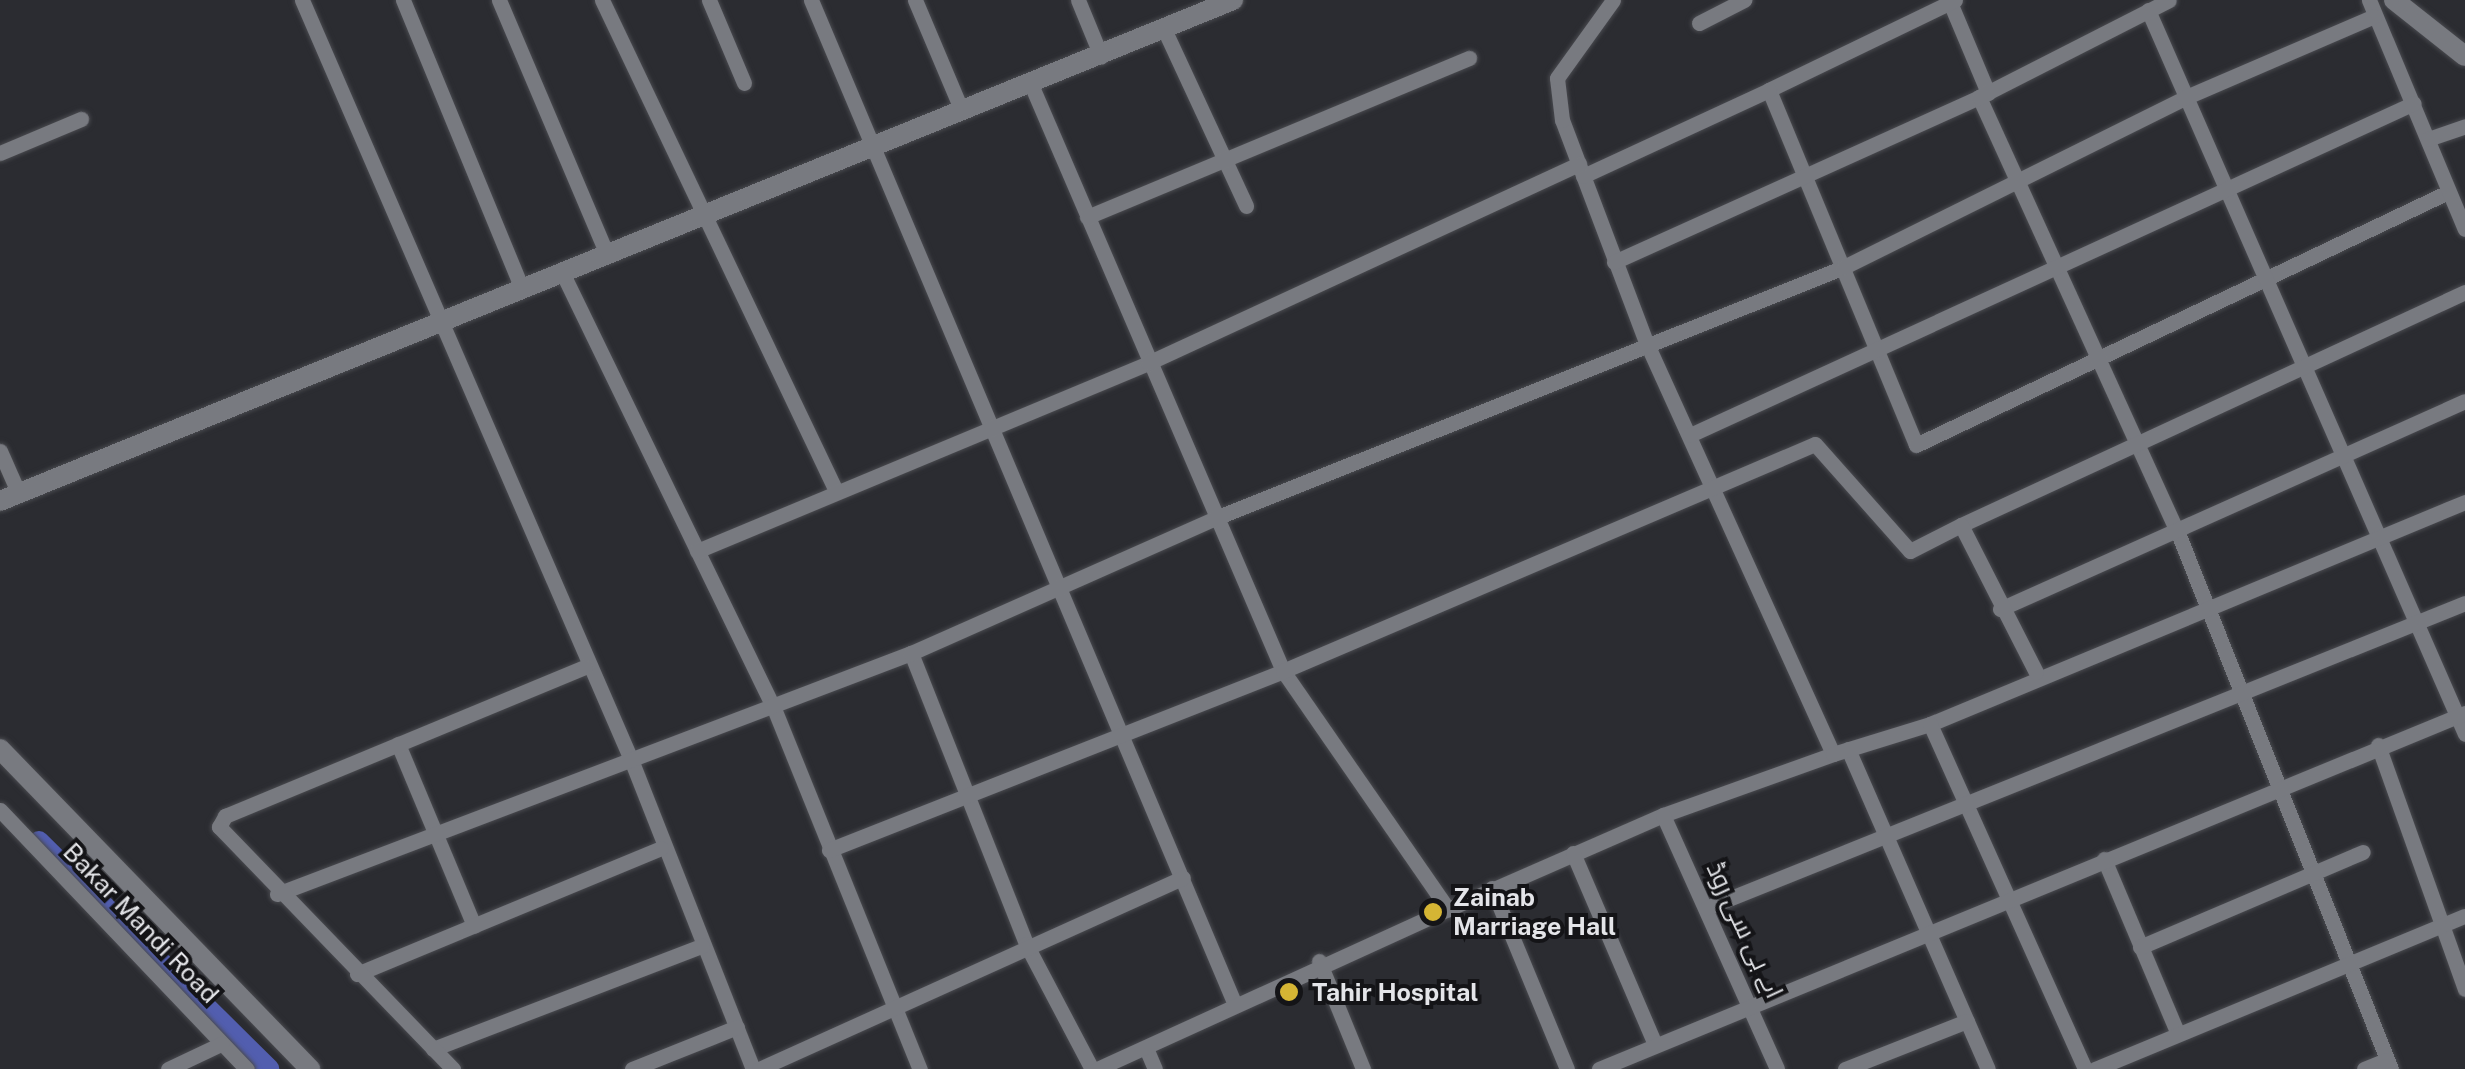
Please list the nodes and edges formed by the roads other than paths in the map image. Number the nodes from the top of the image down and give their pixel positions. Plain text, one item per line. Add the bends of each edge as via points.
1 (302, 0) edge
2 (403, 0) edge
3 (499, 0) edge
4 (602, 0) edge
5 (710, 0) edge
6 (811, 0) edge
7 (915, 0) edge
8 (1078, 0) edge
9 (1233, 0) edge
10 (1613, 0) edge
11 (1744, 0) edge
12 (2169, 0) edge
13 (2394, 0) edge
14 (1951, 1) edge
15 (2372, 8) edge
16 (2148, 10) junction
17 (1699, 23) dead end
18 (1164, 29) junction
19 (1100, 56) junction
20 (2465, 56) edge
21 (1470, 58) dead end
22 (1030, 82) junction
23 (744, 83) dead end
24 (1770, 90) junction
25 (1984, 95) junction
26 (2184, 98) junction
27 (2414, 104) junction
28 (961, 109) junction
29 (81, 118) dead end
30 (2465, 126) edge
31 (2428, 139) junction
32 (876, 146) junction
33 (0, 153) edge
34 (1227, 166) junction
35 (1581, 170) junction
36 (1805, 179) junction
37 (2017, 185) junction
38 (2448, 192) junction
39 (2226, 196) junction
40 (1246, 206) dead end
41 (709, 214) junction
42 (1087, 217) junction
43 (2464, 226) edge
44 (607, 254) junction
45 (1614, 262) junction
46 (1844, 267) junction
47 (2058, 268) junction
48 (562, 270) junction
49 (2262, 282) junction
50 (522, 288) junction
51 (2465, 292) edge
52 (434, 324) junction
53 (1646, 342) junction
54 (1876, 349) junction
55 (2098, 357) junction
56 (1148, 363) junction
57 (2302, 366) junction
58 (2465, 401) edge
59 (993, 428) junction
60 (1690, 435) junction
61 (2136, 444) junction
62 (0, 451) edge
63 (2345, 456) junction
64 (836, 491) junction
65 (1714, 493) junction
66 (9, 497) edge
67 (2465, 502) edge
68 (1213, 519) junction
69 (1961, 525) junction
70 (2178, 533) junction
71 (2380, 537) junction
72 (697, 550) junction
73 (1059, 587) junction
74 (2465, 603) edge
75 (2209, 606) junction
76 (2000, 608) junction
77 (2416, 622) junction
78 (912, 653) junction
79 (584, 667) junction
80 (1283, 672) junction
81 (2036, 672) junction
82 (2243, 687) junction
83 (773, 706) junction
84 (2461, 714) edge
85 (1930, 724) junction
86 (2465, 734) edge
87 (1123, 735) junction
88 (398, 744) junction
89 (2378, 745) junction
90 (0, 749) edge
91 (1841, 752) junction
92 (632, 762) junction
93 (2282, 785) junction
94 (968, 793) junction
95 (1966, 799) junction
96 (0, 810) edge
97 (1662, 814) junction
98 (434, 832) junction
99 (1885, 833) junction
100 (661, 848) junction
101 (829, 850) junction
102 (2363, 852) dead end
103 (1573, 853) junction
104 (2104, 859) junction
105 (2316, 872) junction
106 (1183, 878) junction
107 (1492, 888) junction
108 (277, 894) junction
109 (2009, 897) junction
110 (1706, 908) junction
111 (1448, 909) junction
112 (2465, 916) edge
113 (474, 926) junction
114 (2439, 926) junction
115 (1928, 930) junction
116 (1026, 944) junction
117 (702, 946) junction
118 (2140, 947) junction
119 (1319, 961) junction
120 (2352, 962) junction
121 (357, 974) junction
122 (2465, 989) edge
123 (1233, 1000) junction
124 (1753, 1001) junction
125 (894, 1005) junction
126 (1968, 1021) junction
127 (737, 1027) junction
128 (2178, 1034) junction
129 (222, 1044) junction
130 (1655, 1044) junction
131 (1146, 1048) junction
132 (433, 1049) junction
133 (2389, 1064) edge
134 (168, 1069) edge
135 (247, 1069) edge
136 (310, 1069) edge
137 (454, 1069) edge
138 (632, 1069) edge
139 (756, 1069) edge
140 (920, 1069) edge
141 (1094, 1069) edge
142 (1156, 1069) edge
143 (1363, 1069) edge
144 (1568, 1069) edge
145 (1598, 1069) edge
146 (1777, 1069) edge
147 (1845, 1069) edge
148 (1988, 1069) edge
149 (2086, 1069) edge
150 (2095, 1069) edge
151 (2364, 1069) edge

1 - 52 street
2 - 50 street
3 - 44 street
4 - 41 street
5 - 23 street
6 - 32 street
7 - 28 street
8 - 19 street
9 - 18 street
10 - 35 street via 1558,78
11 - 17 street
12 - 16 street
13 - 20 street
14 - 24 street
14 - 25 street
15 - 26 street
15 - 27 street
16 - 25 street
16 - 26 street
18 - 19 street
18 - 34 street
19 - 22 street
21 - 34 street
22 - 28 street
22 - 42 street
24 - 35 street
24 - 36 street
25 - 36 street
25 - 37 street
26 - 37 street
26 - 39 street
27 - 31 street
27 - 39 street
28 - 32 street
29 - 33 street
30 - 31 street
31 - 38 street
32 - 41 street
32 - 59 street
34 - 40 street
34 - 42 street
35 - 45 street
35 - 56 street
36 - 45 street
36 - 46 street
37 - 46 street
37 - 47 street
38 - 43 street
38 - 49 street
39 - 47 street
39 - 49 street
41 - 44 street
41 - 64 street
42 - 56 street
44 - 48 street
45 - 53 street
46 - 53 street
46 - 54 street
47 - 54 street
47 - 55 street
48 - 50 street
48 - 72 street
49 - 55 street
49 - 57 street
50 - 52 street
51 - 57 street
52 - 66 street
52 - 79 street
53 - 60 street
53 - 68 street
54 - 55 street via 1916,445
54 - 60 street
55 - 61 street
56 - 59 street
56 - 68 street
57 - 61 street
57 - 63 street
58 - 63 street
59 - 64 street
59 - 73 street
60 - 65 street
61 - 69 street
61 - 70 street
62 - 66 street
63 - 70 street
63 - 71 street
64 - 72 street
65 - 69 street via 1815,444 1910,551
65 - 80 street
65 - 91 street
67 - 71 street
68 - 73 street
68 - 80 street
69 - 76 street
70 - 75 street
70 - 76 street
71 - 75 street
71 - 77 street
72 - 83 street
73 - 78 street
73 - 87 street
74 - 77 street
75 - 81 street
75 - 82 street
76 - 81 street
77 - 82 street
77 - 84 street
78 - 83 street
78 - 94 street
79 - 88 street
79 - 92 street
80 - 87 street
80 - 111 street
81 - 85 street
82 - 93 street
82 - 95 street
83 - 92 street
83 - 101 street
84 - 86 street
84 - 89 street
85 - 91 street
85 - 95 street
87 - 94 street
87 - 106 street
88 - 98 street
88 - 108 street via 224,816 220,837
89 - 93 street
89 - 114 street
90 - 136 street
91 - 97 street
91 - 99 street
92 - 98 street
92 - 100 street
93 - 104 street
93 - 105 street
94 - 101 street
94 - 116 street
95 - 99 street
95 - 109 street
96 - 129 street, Bakar Mandi Road
97 - 103 street
97 - 110 street, اے بی سی روڈ
98 - 108 street
98 - 113 street
99 - 110 street
99 - 115 street
100 - 113 street
100 - 117 street
101 - 125 street
102 - 105 street
103 - 107 street
103 - 130 street
104 - 109 street
104 - 118 street
105 - 118 street
105 - 120 street
106 - 116 street
106 - 123 street
107 - 111 street
107 - 144 street
108 - 121 street
109 - 115 street
109 - 149 street
110 - 124 street, اے بی سی روڈ
111 - 119 street
112 - 114 street
113 - 121 street
114 - 120 street
114 - 122 street
115 - 124 street
115 - 126 street
116 - 125 street
116 - 141 street
117 - 127 street
117 - 132 street
118 - 128 street
119 - 123 street
119 - 143 street
120 - 128 street
120 - 133 street
121 - 132 street
123 - 131 street
124 - 130 street
124 - 146 street, اے بی سی روڈ
125 - 139 street
125 - 140 street
126 - 147 street
126 - 148 street
127 - 138 street
127 - 139 street
128 - 150 street
129 - 134 street
129 - 135 street, Bakar Mandi Road
130 - 145 street
131 - 141 street
131 - 142 street
132 - 137 street
133 - 151 street

